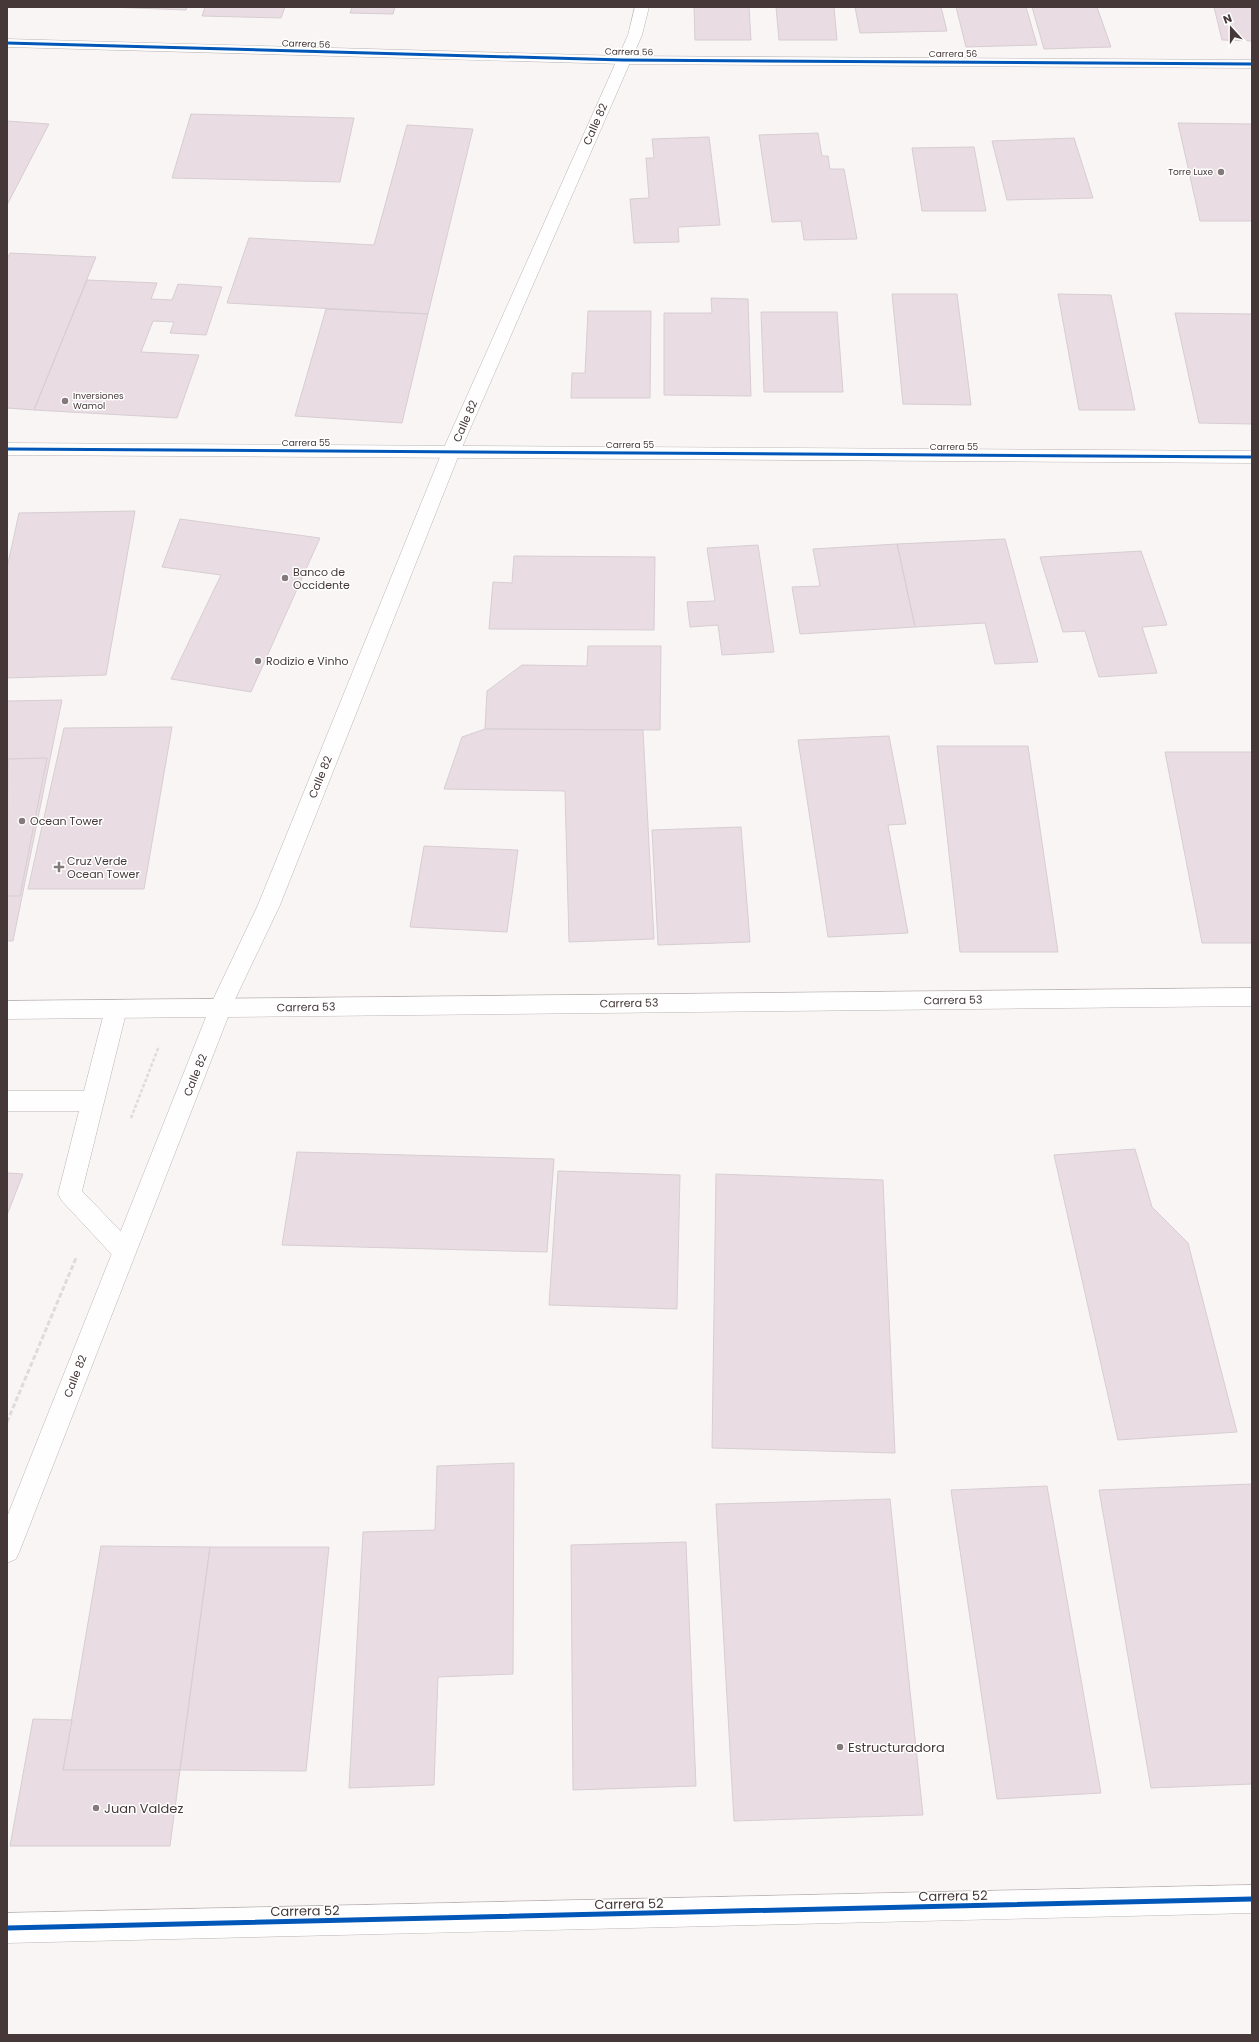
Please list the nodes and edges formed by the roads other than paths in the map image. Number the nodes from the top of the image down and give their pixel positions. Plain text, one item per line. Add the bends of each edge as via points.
1 (642, 7) edge
2 (7, 44) edge
3 (623, 60) junction
4 (1252, 64) edge
5 (7, 449) edge
6 (451, 452) junction
7 (1252, 457) edge
8 (1252, 996) edge
9 (220, 1008) junction
10 (116, 1009) junction
11 (7, 1010) edge
12 (7, 1101) edge
13 (93, 1101) junction
14 (124, 1251) junction
15 (7, 1550) edge
16 (1252, 1899) edge
17 (7, 1928) edge

1 - 3 street, Calle 82
2 - 3 street, Carrera 56
3 - 4 street, Carrera 56
3 - 6 street, Calle 82
5 - 6 street, Carrera 55
6 - 7 street, Carrera 55
6 - 9 street, Calle 82 via 269,905
8 - 9 street, Carrera 53
9 - 10 street, Carrera 53
9 - 14 street, Calle 82
10 - 11 street, Carrera 53
10 - 13 street
12 - 13 street
13 - 14 street via 70,1194
14 - 15 street, Calle 82
16 - 17 street, Carrera 52

